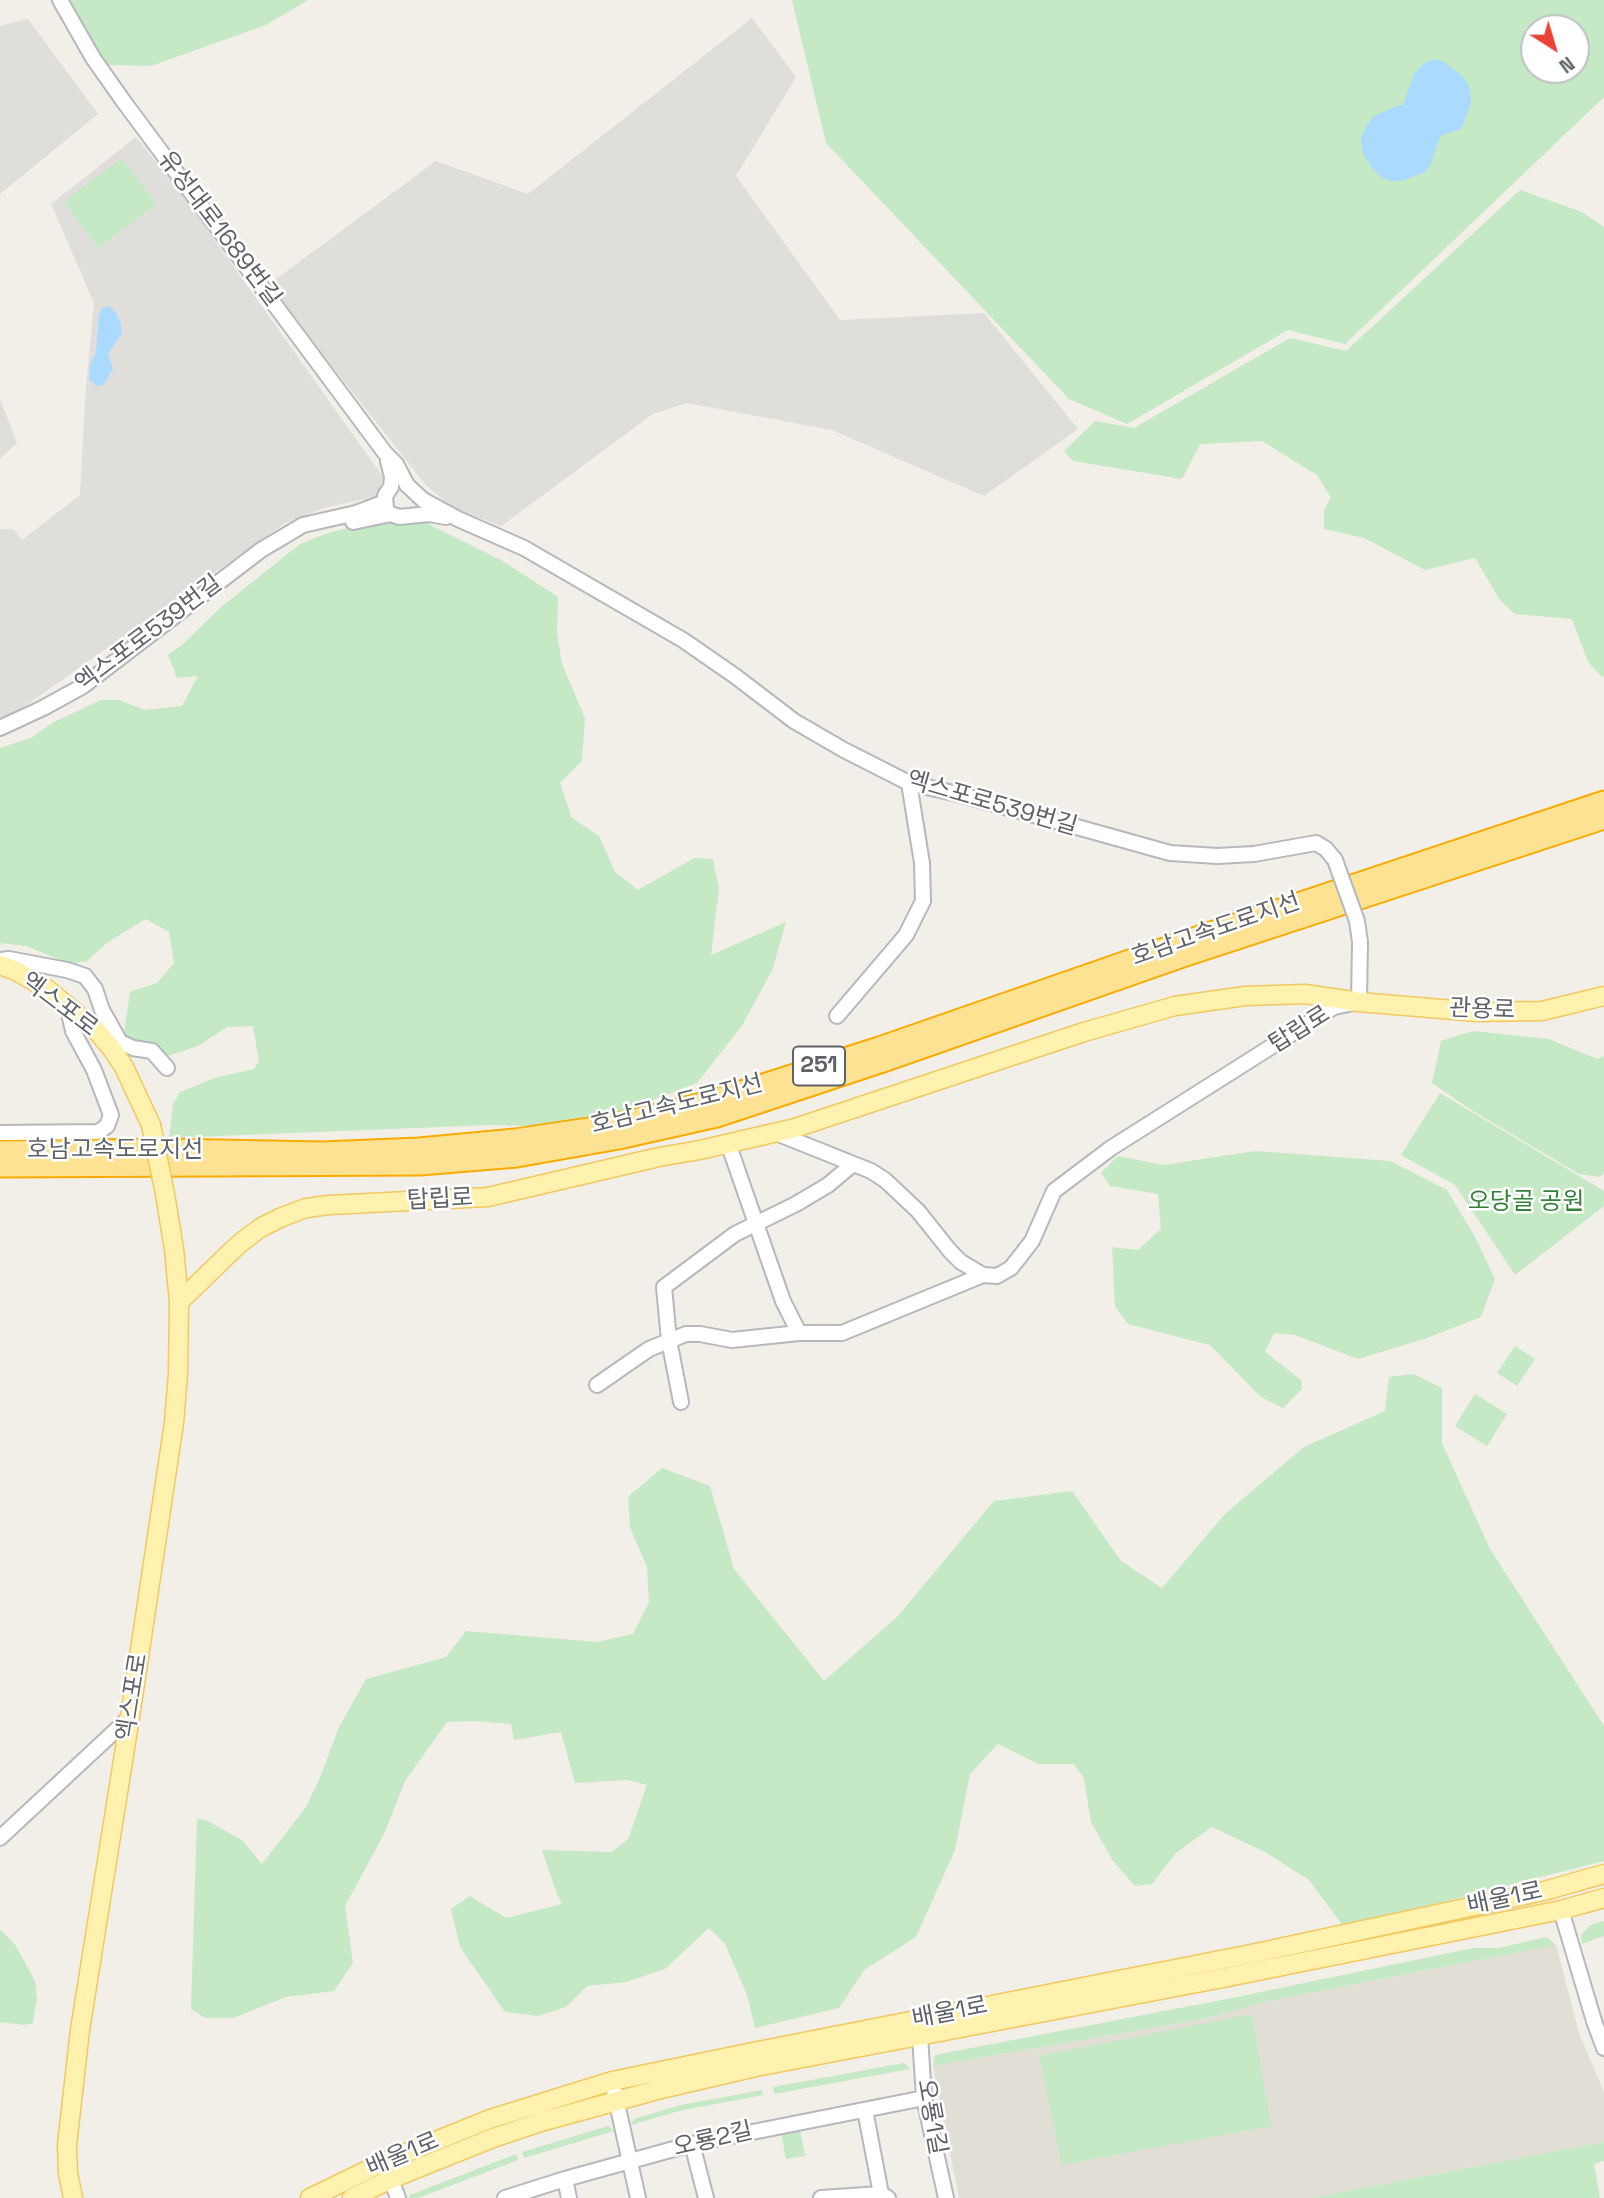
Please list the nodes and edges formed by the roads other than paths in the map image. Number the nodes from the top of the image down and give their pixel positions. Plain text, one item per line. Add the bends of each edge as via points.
1 (60, 0) edge
2 (385, 453) junction
3 (407, 485) junction
4 (391, 487) junction
5 (417, 495) junction
6 (388, 508) junction
7 (411, 515) junction
8 (458, 519) junction
9 (0, 728) edge
10 (909, 783) junction
11 (1604, 801) edge
12 (1604, 819) edge
13 (0, 962) edge
14 (1604, 996) edge
15 (1359, 1002) junction
16 (67, 1004) junction
17 (837, 1016) dead end
18 (167, 1068) dead end
19 (0, 1133) edge
20 (776, 1133) junction
21 (728, 1143) junction
22 (0, 1151) edge
23 (853, 1164) junction
24 (0, 1167) edge
25 (755, 1223) junction
26 (983, 1275) junction
27 (179, 1302) junction
28 (799, 1333) junction
29 (669, 1340) junction
30 (597, 1385) dead end
31 (681, 1402) dead end
32 (131, 1717) junction
33 (0, 1838) edge
34 (1604, 1874) edge
35 (1604, 1898) edge
36 (1561, 1910) junction
37 (920, 2036) junction
38 (1604, 2048) edge
39 (612, 2081) junction
40 (924, 2098) junction
41 (616, 2101) junction
42 (864, 2110) junction
43 (692, 2144) junction
44 (630, 2161) junction
45 (391, 2179) junction
46 (565, 2179) junction
47 (884, 2196) edge
48 (73, 2198) edge
49 (310, 2198) edge
50 (352, 2198) edge
51 (398, 2198) edge
52 (505, 2198) edge
53 (569, 2198) edge
54 (638, 2198) edge
55 (706, 2198) edge
56 (821, 2198) edge
57 (946, 2198) edge

1 - 2 street, 유성대로1689번길 via 109,81
2 - 3 street, 유성대로1689번길
2 - 4 street
3 - 4 street
3 - 5 street
4 - 6 street via 385,496
5 - 7 street
5 - 8 street
6 - 7 street via 399,517
6 - 9 street, 엑스포로539번길 via 303,525 261,550 83,685
7 - 8 street
8 - 10 street, 엑스포로539번길 via 524,548 683,640 794,721
10 - 15 street, 엑스포로539번길, bridge via 1170,853 1254,854 1316,843 1335,860 1357,920
10 - 17 street via 923,901 906,934
11 - 22 highway, 호남고속도로지선 / 251 via 879,1047 709,1101 615,1124 419,1148
12 - 24 highway, 호남고속도로지선 / 251 via 717,1117 619,1139 517,1157 420,1165
13 - 16 main road, 엑스포로
13 - 18 street, 엑스포로 via 9,959 85,976 96,989 120,1042 152,1051
14 - 15 main road, 관용로 via 1542,1011 1477,1012
15 - 20 main road, 탑립로 via 1305,993 1175,1006
15 - 26 street, 탑립로 via 1335,1007 1111,1148 1054,1191 1032,1241 1011,1268 997,1276
16 - 19 street via 73,1031 111,1115 107,1126 98,1132
16 - 27 main road, 엑스포로, bridge via 112,1049 151,1125
20 - 21 main road, 탑립로
20 - 23 street
21 - 25 street
21 - 27 main road, 탑립로 via 488,1197 306,1208 260,1228
23 - 25 street via 828,1185
23 - 26 street via 885,1180 961,1262
25 - 28 street
25 - 29 street via 664,1287
26 - 28 street, 탑립로 via 842,1333
27 - 32 main road, 엑스포로 via 174,1423
28 - 29 street, 탑립로 via 732,1340 686,1334
29 - 30 street, 탑립로
29 - 31 street
32 - 33 street
32 - 48 main road, 엑스포로 via 68,2122
34 - 39 main road, 배울1로 via 1256,1953
35 - 36 main road, 배울1로
36 - 37 main road, 배울1로
36 - 38 street
37 - 40 street, 오룡1길
37 - 41 main road, 배울1로 via 755,2067
39 - 41 street
39 - 49 main road, 배울1로 via 490,2119
40 - 42 street, 오룡2길
40 - 57 street, 오룡1길
41 - 44 street
41 - 45 main road, 배울1로 via 493,2138
42 - 43 street, 오룡2길
42 - 47 street
43 - 44 street, 오룡2길
43 - 55 street
44 - 46 street, 오룡2길
44 - 54 street
45 - 50 main road, 배울1로
45 - 51 street
46 - 52 street, 오룡2길
46 - 53 street
47 - 56 street

